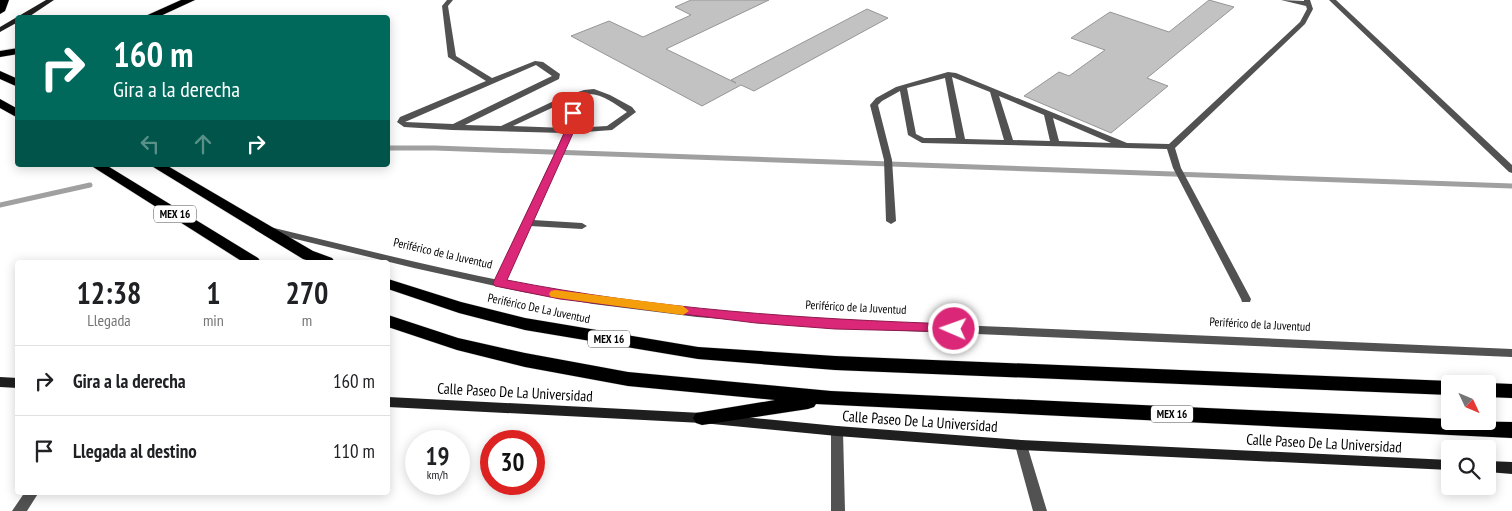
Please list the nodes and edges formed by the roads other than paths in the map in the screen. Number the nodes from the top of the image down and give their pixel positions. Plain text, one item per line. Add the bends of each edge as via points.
1 (4, 0) edge
2 (51, 0) edge
3 (190, 0) edge
4 (450, 0) edge
5 (1284, 0) edge
6 (1332, 0) edge
7 (1308, 2) edge
8 (0, 11) edge
9 (26, 15) edge
10 (153, 15) edge
11 (15, 21) edge
12 (0, 30) edge
13 (0, 74) edge
14 (948, 74) junction
15 (491, 81) junction
16 (15, 82) edge
17 (903, 88) junction
18 (993, 90) junction
19 (576, 95) junction
20 (0, 102) edge
21 (15, 112) edge
22 (1048, 113) junction
23 (452, 128) junction
24 (502, 129) junction
25 (570, 131) junction
26 (960, 141) junction
27 (1008, 142) junction
28 (1055, 143) junction
29 (1124, 145) junction
30 (1171, 147) junction
31 (101, 167) edge
32 (160, 167) edge
33 (1512, 170) edge
34 (891, 221) dead end
35 (528, 222) junction
36 (582, 226) dead end
37 (266, 229) junction
38 (250, 260) edge
39 (322, 260) edge
40 (499, 283) junction
41 (390, 285) edge
42 (1246, 299) dead end
43 (390, 323) edge
44 (1512, 353) edge
45 (0, 382) edge
46 (15, 383) edge
47 (1441, 388) edge
48 (1496, 390) edge
49 (1512, 391) edge
50 (831, 398) junction
51 (390, 402) edge
52 (702, 418) junction
53 (1512, 430) edge
54 (837, 431) junction
55 (1021, 445) junction
56 (1441, 465) edge
57 (1496, 467) edge
58 (1512, 468) edge
59 (31, 495) edge
60 (19, 511) edge
61 (838, 511) edge
62 (1040, 511) edge

1 - 8 highway
2 - 9 street
3 - 10 highway
4 - 15 street via 445,6 452,57
5 - 7 street
6 - 33 street
7 - 30 street via 1308,15 1296,30
11 - 12 street
13 - 16 highway
14 - 17 street
14 - 18 street
14 - 26 street
15 - 23 street via 401,122 404,125
15 - 23 street via 535,63 556,75
17 - 26 street via 912,135 922,140
17 - 34 street via 874,106 890,173
18 - 22 street
18 - 27 street
19 - 24 street
19 - 25 street
19 - 25 street via 595,91 632,112 609,128
20 - 21 highway
22 - 28 street
22 - 29 street
23 - 24 street
24 - 25 street
25 - 35 street
26 - 27 street
27 - 28 street
28 - 29 street
29 - 30 street
30 - 42 street via 1177,168
31 - 38 highway, MEX 16
32 - 37 highway, MEX 16
35 - 36 street
35 - 40 street
37 - 39 highway, MEX 16
37 - 40 street, Periférico de la Juventud
40 - 44 street, Periférico de la Juventud via 560,295 756,319
41 - 47 highway, Periférico De La Juventud / MEX 16 via 525,324 698,352 835,363
43 - 50 highway, MEX 16 via 524,360 628,380
45 - 46 street
48 - 49 highway
50 - 52 highway
50 - 53 highway, MEX 16
51 - 52 street, Calle Paseo De La Universidad
52 - 54 street, Calle Paseo De La Universidad
54 - 55 street, Calle Paseo De La Universidad
54 - 61 street
55 - 56 street, Calle Paseo De La Universidad
55 - 62 street
57 - 58 street
59 - 60 street

